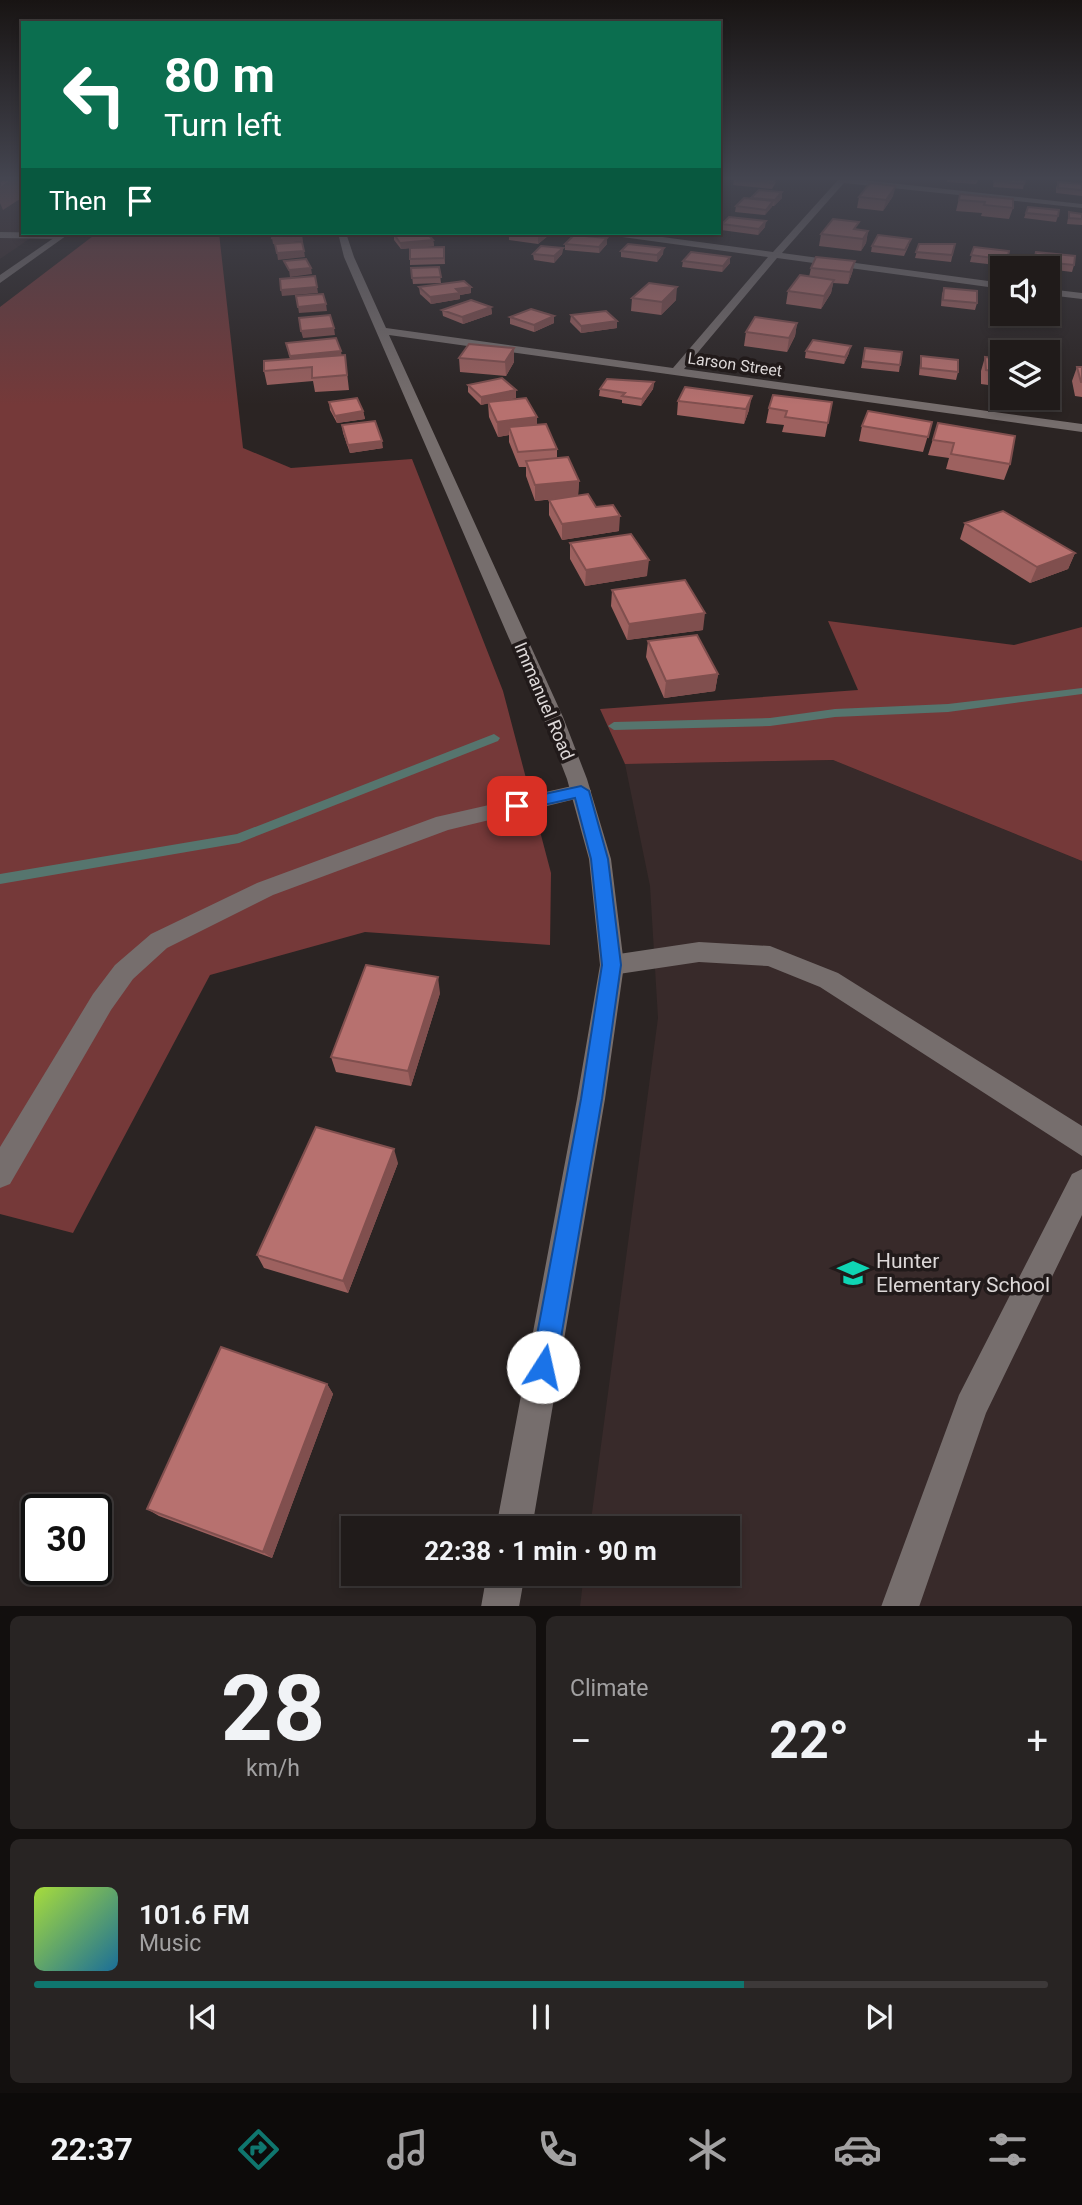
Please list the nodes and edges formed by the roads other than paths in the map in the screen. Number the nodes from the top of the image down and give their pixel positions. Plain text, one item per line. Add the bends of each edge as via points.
1 (36, 255) edge
2 (348, 255) edge
3 (769, 255) edge
4 (776, 256) junction
5 (0, 280) edge
6 (990, 284) edge
7 (1060, 293) edge
8 (1082, 296) edge
9 (383, 331) junction
10 (677, 372) junction
11 (1082, 428) edge
12 (581, 791) junction
13 (612, 965) junction
14 (1082, 1142) edge
15 (0, 1174) edge
16 (1082, 1184) edge
17 (516, 1516) edge
18 (504, 1586) edge
19 (500, 1606) edge
20 (900, 1606) edge

1 - 5 street
2 - 9 street, Immanuel Road
3 - 4 street
4 - 6 street
4 - 10 street
7 - 8 street
9 - 10 street, Larson Street
9 - 12 street, Immanuel Road via 553,717
10 - 11 street, Larson Street
12 - 13 street, Immanuel Road via 600,859
12 - 15 street via 444,823 265,889 159,941 124,972 102,1002
13 - 14 street via 699,952 770,956 829,980
13 - 17 street, Immanuel Road
16 - 20 street via 971,1407
18 - 19 street

